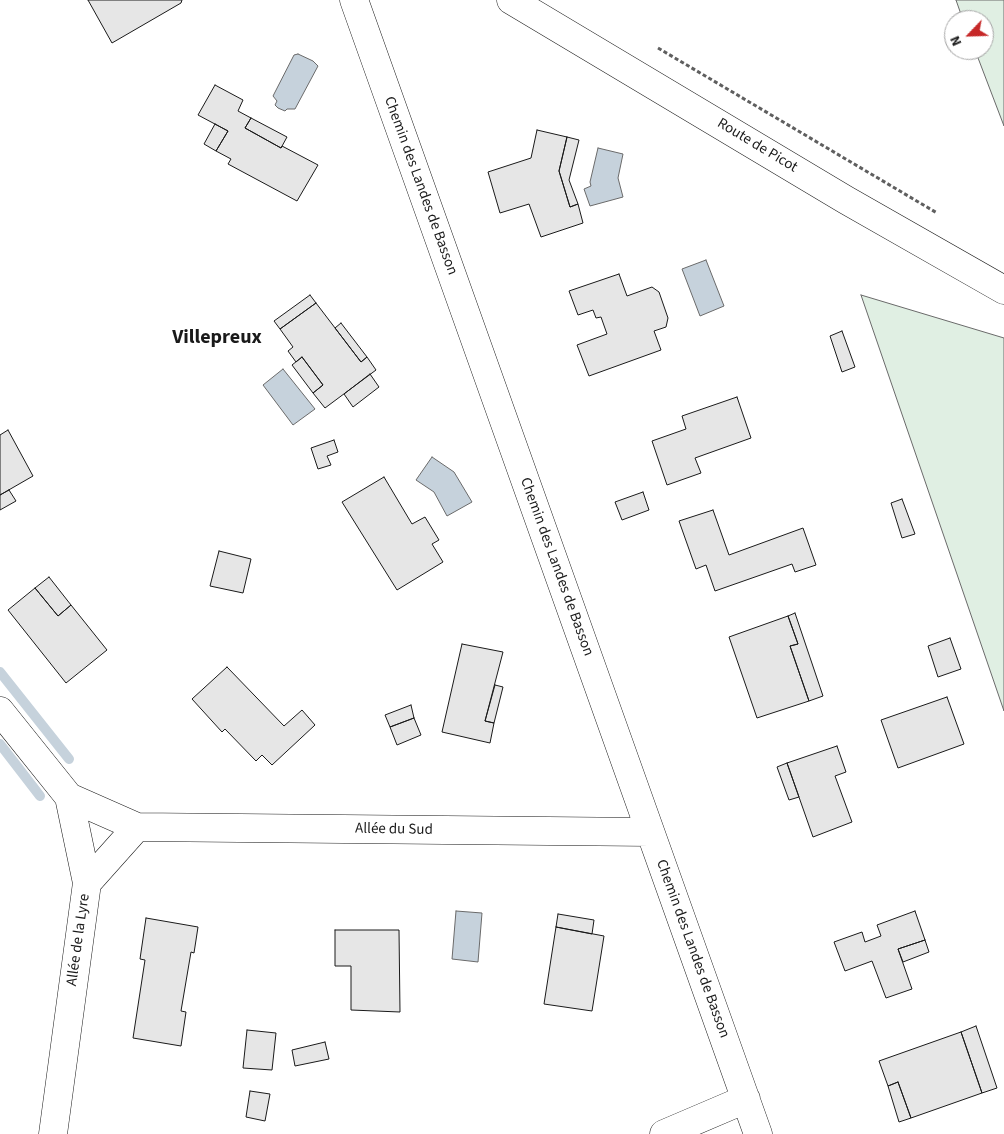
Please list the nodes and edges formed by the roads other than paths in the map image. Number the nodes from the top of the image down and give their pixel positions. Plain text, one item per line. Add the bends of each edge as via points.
1 (354, 0) edge
2 (511, 0) edge
3 (1004, 290) edge
4 (0, 711) edge
5 (70, 797) junction
6 (137, 827) junction
7 (650, 832) junction
8 (87, 883) junction
9 (746, 1099) junction
10 (53, 1134) edge
11 (664, 1134) edge
12 (758, 1134) edge

1 - 7 street, Chemin des Landes de Basson
2 - 3 street, Route de Picot via 846,200
4 - 5 street, Allée de la Lyre
5 - 6 street, Allée du Sud
5 - 8 street, Allée de la Lyre
6 - 7 street, Allée du Sud
6 - 8 street
7 - 9 street, Chemin des Landes de Basson
8 - 10 street, Allée de la Lyre
9 - 11 street
9 - 12 street, Chemin des Landes de Basson

